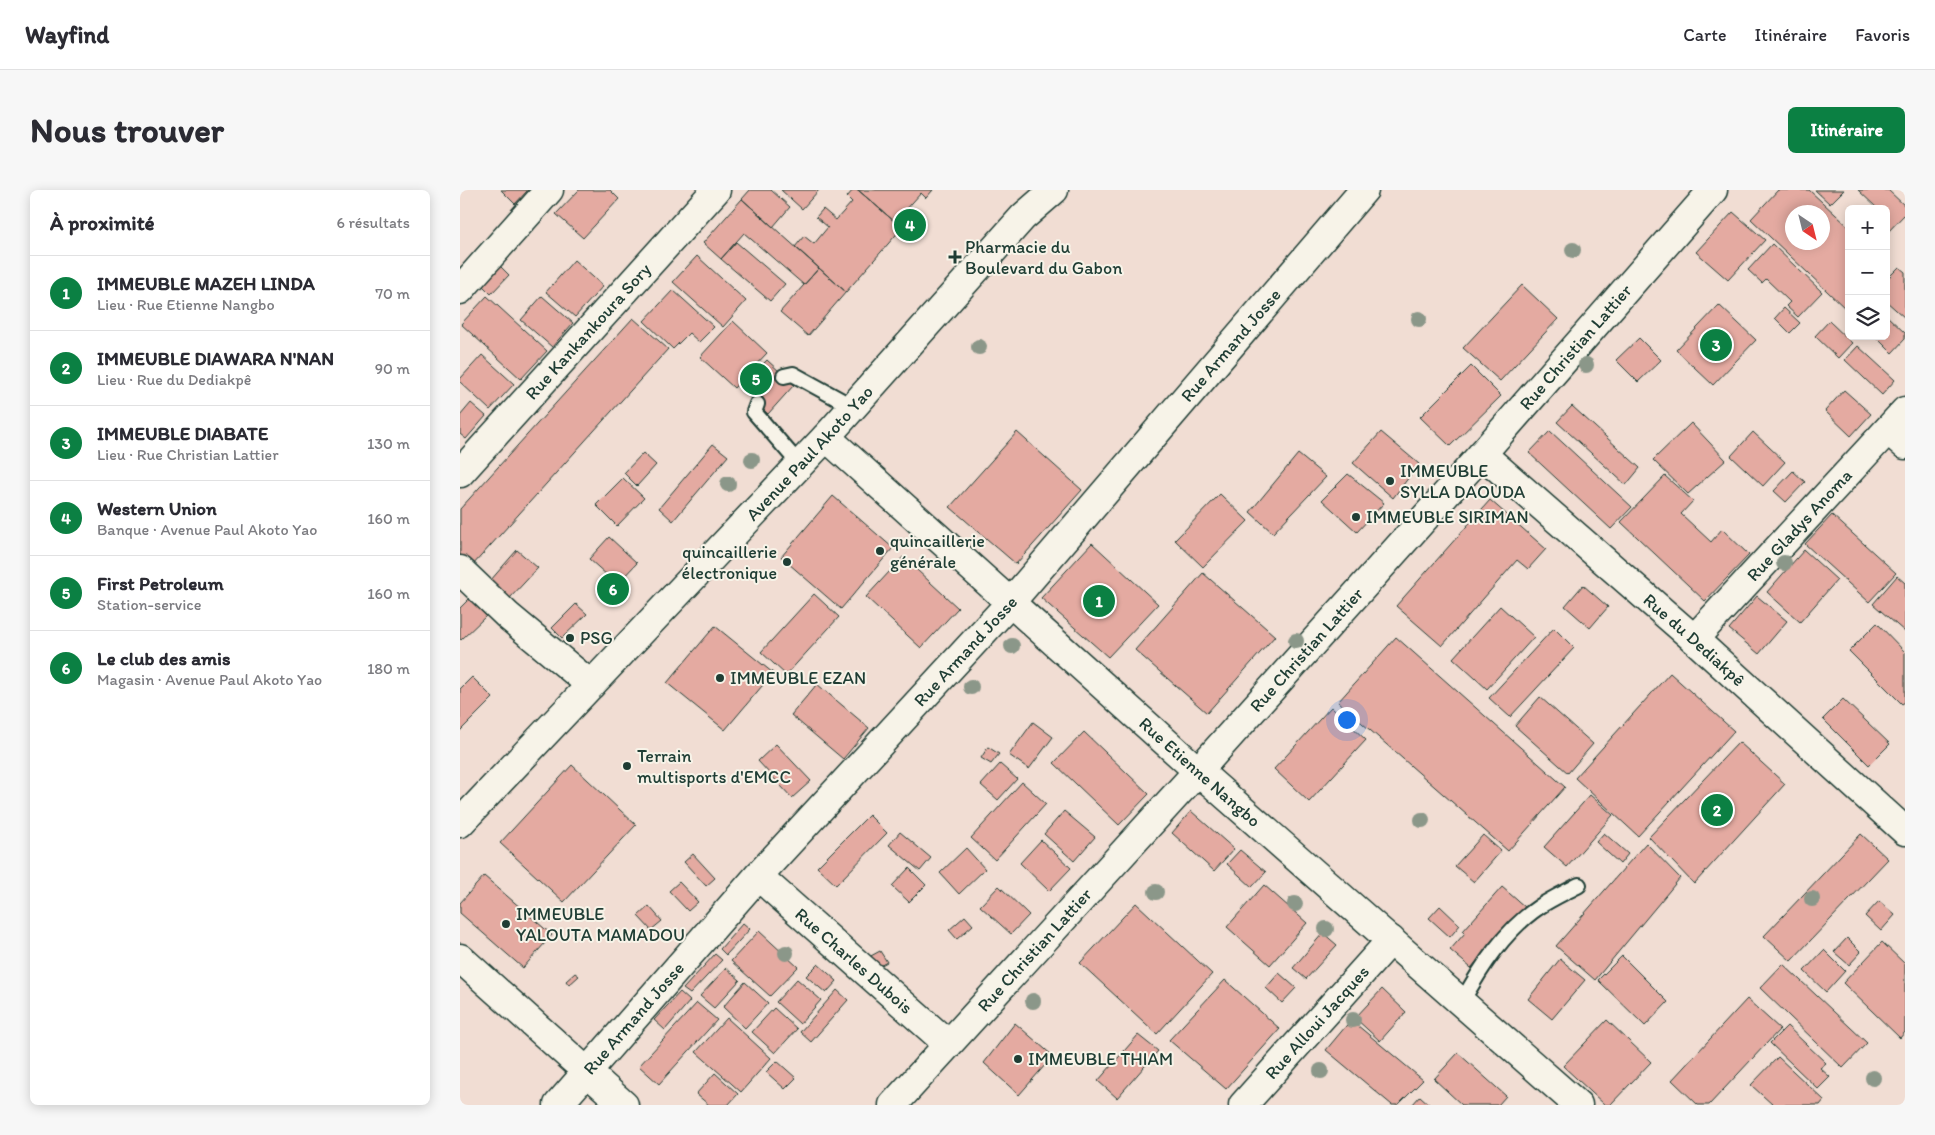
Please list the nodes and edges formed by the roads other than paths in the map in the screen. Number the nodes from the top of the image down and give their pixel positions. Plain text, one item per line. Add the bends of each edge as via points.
1 (549, 190) edge
2 (716, 190) edge
3 (1054, 190) edge
4 (1364, 190) edge
5 (1713, 190) edge
6 (460, 290) edge
7 (784, 376) dead end
8 (757, 404) dead end
9 (853, 407) junction
10 (1899, 428) edge
11 (826, 437) junction
12 (1482, 454) junction
13 (800, 464) junction
14 (460, 473) edge
15 (460, 570) edge
16 (1010, 603) junction
17 (1694, 639) junction
18 (590, 685) junction
19 (1198, 771) junction
20 (460, 823) edge
21 (1905, 831) edge
22 (758, 876) junction
23 (1579, 885) dead end
24 (1392, 940) junction
25 (460, 958) edge
26 (1462, 1002) junction
27 (948, 1044) junction
28 (587, 1072) junction
29 (558, 1105) edge
30 (624, 1105) edge
31 (893, 1105) edge
32 (1242, 1105) edge
33 (1578, 1105) edge

1 - 6 street
2 - 14 street, Rue Kankankoura Sory
3 - 9 street, Avenue Paul Akoto Yao via 1023,217
4 - 16 street, Rue Armand Josse
5 - 12 street, Rue Christian Lattier
7 - 9 lane via 793,374
8 - 13 lane via 754,412
9 - 11 street, Avenue Paul Akoto Yao
10 - 17 street, Rue Gladys Anoma
11 - 13 street, Avenue Paul Akoto Yao
11 - 16 street, Rue Etienne Nangbo
12 - 17 street, Rue du Dediakpê
12 - 19 street, Rue Christian Lattier
13 - 18 street, Avenue Paul Akoto Yao
15 - 18 street via 508,616
16 - 19 street, Rue Etienne Nangbo
16 - 22 street, Rue Armand Josse
17 - 21 street, Rue du Dediakpê
18 - 20 street, Avenue Paul Akoto Yao
19 - 24 street, Rue Etienne Nangbo
19 - 27 street, Rue Christian Lattier
22 - 27 street, Rue Charles Dubois
22 - 28 street, Rue Armand Josse
23 - 26 lane via 1538,908 1508,935 1479,972
24 - 26 street, Rue Etienne Nangbo
24 - 32 street, Rue Alloui Jacques
25 - 28 street
26 - 33 street, Rue Etienne Nangbo
27 - 31 street, Rue Christian Lattier
28 - 29 street, Rue Armand Josse
28 - 30 street

